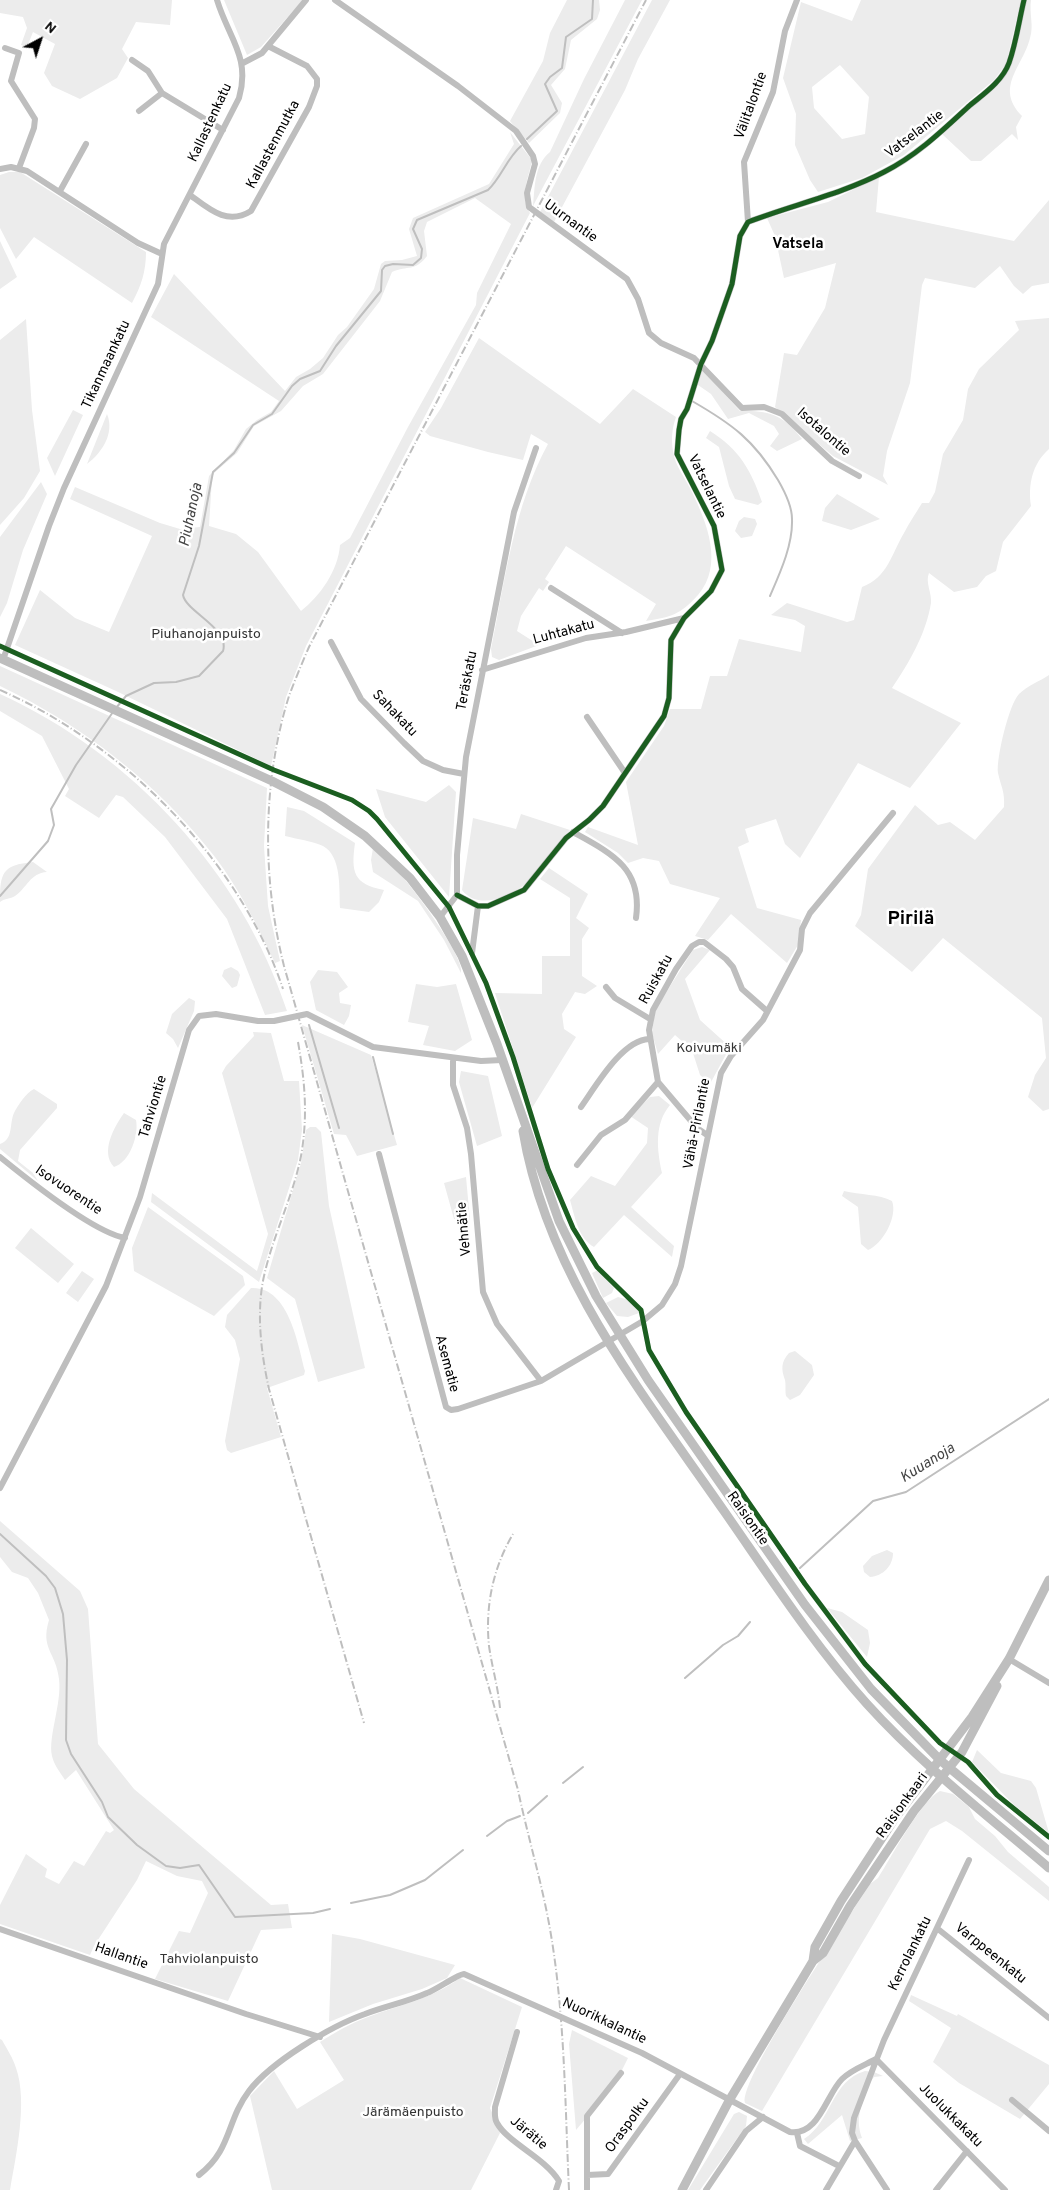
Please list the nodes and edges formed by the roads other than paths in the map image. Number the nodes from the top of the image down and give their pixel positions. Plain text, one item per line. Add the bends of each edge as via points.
1 (217, 0) edge
2 (306, 0) edge
3 (335, 0) edge
4 (797, 0) edge
5 (1024, 0) edge
6 (268, 46) junction
7 (5, 48) dead end
8 (132, 60) dead end
9 (243, 63) junction
10 (162, 93) junction
11 (139, 111) dead end
12 (223, 130) junction
13 (86, 144) dead end
14 (19, 168) junction
15 (0, 169) edge
16 (60, 191) junction
17 (190, 195) junction
18 (748, 222) junction
19 (162, 254) junction
20 (701, 364) junction
21 (536, 448) dead end
22 (859, 476) dead end
23 (551, 588) dead end
24 (684, 618) junction
25 (622, 633) junction
26 (331, 642) dead end
27 (2, 659) edge
28 (482, 670) junction
29 (587, 717) dead end
30 (625, 773) junction
31 (464, 774) junction
32 (893, 813) dead end
33 (573, 832) junction
34 (457, 895) junction
35 (478, 906) junction
36 (440, 917) junction
37 (636, 918) dead end
38 (472, 953) dead end
39 (606, 987) dead end
40 (767, 1011) junction
41 (650, 1019) junction
42 (650, 1039) junction
43 (453, 1058) junction
44 (502, 1060) junction
45 (658, 1082) junction
46 (581, 1107) dead end
47 (521, 1119) junction
48 (707, 1135) junction
49 (379, 1154) dead end
50 (0, 1157) edge
51 (578, 1165) dead end
52 (125, 1238) junction
53 (619, 1334) junction
54 (608, 1341) junction
55 (541, 1382) junction
56 (0, 1488) edge
57 (1049, 1580) edge
58 (1008, 1661) junction
59 (1049, 1683) edge
60 (940, 1760) junction
61 (949, 1768) junction
62 (932, 1770) junction
63 (941, 1777) junction
64 (1049, 1851) edge
65 (969, 1860) dead end
66 (1049, 1868) edge
67 (0, 1928) edge
68 (938, 1929) junction
69 (813, 1961) junction
70 (1049, 2018) edge
71 (517, 2032) dead end
72 (320, 2037) junction
73 (876, 2059) junction
74 (621, 2072) dead end
75 (680, 2074) junction
76 (730, 2099) junction
77 (1012, 2100) dead end
78 (762, 2117) junction
79 (1049, 2130) edge
80 (797, 2133) junction
81 (855, 2141) junction
82 (967, 2151) junction
83 (839, 2166) junction
84 (200, 2175) dead end
85 (586, 2175) junction
86 (556, 2190) edge
87 (587, 2190) edge
88 (682, 2190) edge
89 (706, 2190) edge
90 (826, 2190) edge
91 (887, 2190) edge
92 (936, 2190) edge
93 (1005, 2190) edge

1 - 9 street, Kallastenkatu
2 - 6 street
3 - 20 street, Uurnantie via 516,131 535,164 527,193 529,207 626,279 635,292 649,334
4 - 18 street, Välitalontie via 785,31 773,92 744,162
5 - 18 street, Vatselantie via 1009,64 1000,78 937,135 883,173
6 - 9 street via 262,54
6 - 17 street, Kallastenmutka via 313,72 317,86 309,107 251,211 234,219 225,217
7 - 14 street via 19,53 11,81 35,119
8 - 10 street via 148,71
9 - 12 street, Kallastenkatu via 241,91
10 - 11 street
10 - 12 street
12 - 17 street, Kallastenkatu
13 - 16 street
14 - 15 street
14 - 16 street
16 - 19 street via 138,243
17 - 19 street, Kallastenkatu
18 - 20 street, Vatselantie via 740,236 732,284
19 - 27 street, Tikanmaankatu via 158,284 64,488
20 - 22 street, Isotalontie via 742,408 764,407 782,414 832,461
20 - 24 street, Vatselantie via 681,419 677,454 714,526 722,570 711,592
21 - 28 street, Teräskatu via 514,512
23 - 25 street
24 - 25 street, Luhtakatu
24 - 30 street, Vatselantie via 671,640 670,698 664,716
25 - 28 street, Luhtakatu via 586,638
26 - 31 street, Sahakatu via 361,700 404,743 423,761 443,770
27 - 36 main road, Raisiontie via 272,782 338,816 394,860
28 - 31 street, Teräskatu
29 - 30 street
30 - 33 street, Vatselantie via 603,806
31 - 34 street, Teräskatu
32 - 40 street, Vähä-Pirilantie via 810,913 802,929 800,950
33 - 35 street, Vatselantie via 524,890 496,903
33 - 37 street via 613,854 631,873 638,907
34 - 35 street
34 - 36 street
35 - 38 street
36 - 44 main road, Raisiontie via 462,956
39 - 41 street via 615,998
40 - 41 street, Ruiskatu via 742,988 733,967 704,942 699,942 692,946 676,969
40 - 48 street, Vähä-Pirilantie via 721,1073
41 - 42 street, Ruiskatu
42 - 45 street, Ruiskatu
42 - 46 street via 635,1042 624,1051
43 - 44 street, Tahviontie
43 - 52 street, Tahviontie via 373,1047 307,1014 274,1021 216,1014 199,1016 189,1030
43 - 55 street, Vehnätie via 453,1084 467,1128 471,1154 483,1292 497,1324
44 - 47 main road, Raisiontie
45 - 48 street, Ruiskatu via 697,1128
45 - 51 street via 625,1120 601,1135
47 - 53 main road, Raisiontie via 567,1238
47 - 54 main road, Raisiontie via 533,1178 549,1228
48 - 53 street, Vähä-Pirilantie via 700,1182 675,1284 662,1305
49 - 55 street, Asematie via 446,1407 458,1409
50 - 52 street, Isovuorentie via 96,1226 113,1236
52 - 56 street, Tahviontie via 94,1311
53 - 54 street, Vähä-Pirilantie
53 - 60 main road, Raisiontie via 840,1652
54 - 55 street, Asematie
54 - 62 main road, Raisiontie via 831,1662 867,1705
57 - 58 main road, Raisionkaari
58 - 59 street
58 - 60 main road, Raisionkaari
58 - 61 main road, Raisionkaari via 975,1731
60 - 61 main road, Raisiontie
60 - 62 main road, Raisionkaari
61 - 63 main road, Raisionkaari
61 - 64 main road, Raisiontie
62 - 63 main road, Raisiontie
62 - 69 main road, Raisionkaari via 895,1818 841,1901 815,1947
63 - 66 main road, Raisiontie
63 - 69 main road, Raisionkaari via 875,1869 823,1953
65 - 68 street, Kerrolankatu
67 - 72 street, Hallantie
68 - 70 street, Varppeenkatu
68 - 73 street, Kerrolankatu
69 - 76 main road, Raisionkaari
71 - 86 street, Järätie via 495,2107 495,2120 550,2168 559,2181
72 - 75 street, Nuorikkalantie via 356,2017 440,1988 464,1974 555,2013
72 - 84 street via 293,2053 250,2090 236,2113 222,2152
73 - 80 street via 844,2077 814,2123
73 - 81 street, Kerrolankatu via 854,2118 852,2133
73 - 82 street, Juolukkakatu
74 - 85 street via 587,2116
75 - 76 street, Nuorikkalantie
75 - 85 street, Oraspolku via 608,2174
76 - 78 street
76 - 88 main road, Raisionkaari
77 - 79 street
78 - 80 street
78 - 89 street via 746,2131
80 - 83 street via 800,2146
81 - 83 street
81 - 91 street
82 - 92 street
82 - 93 street, Juolukkakatu
83 - 90 street
85 - 87 street

